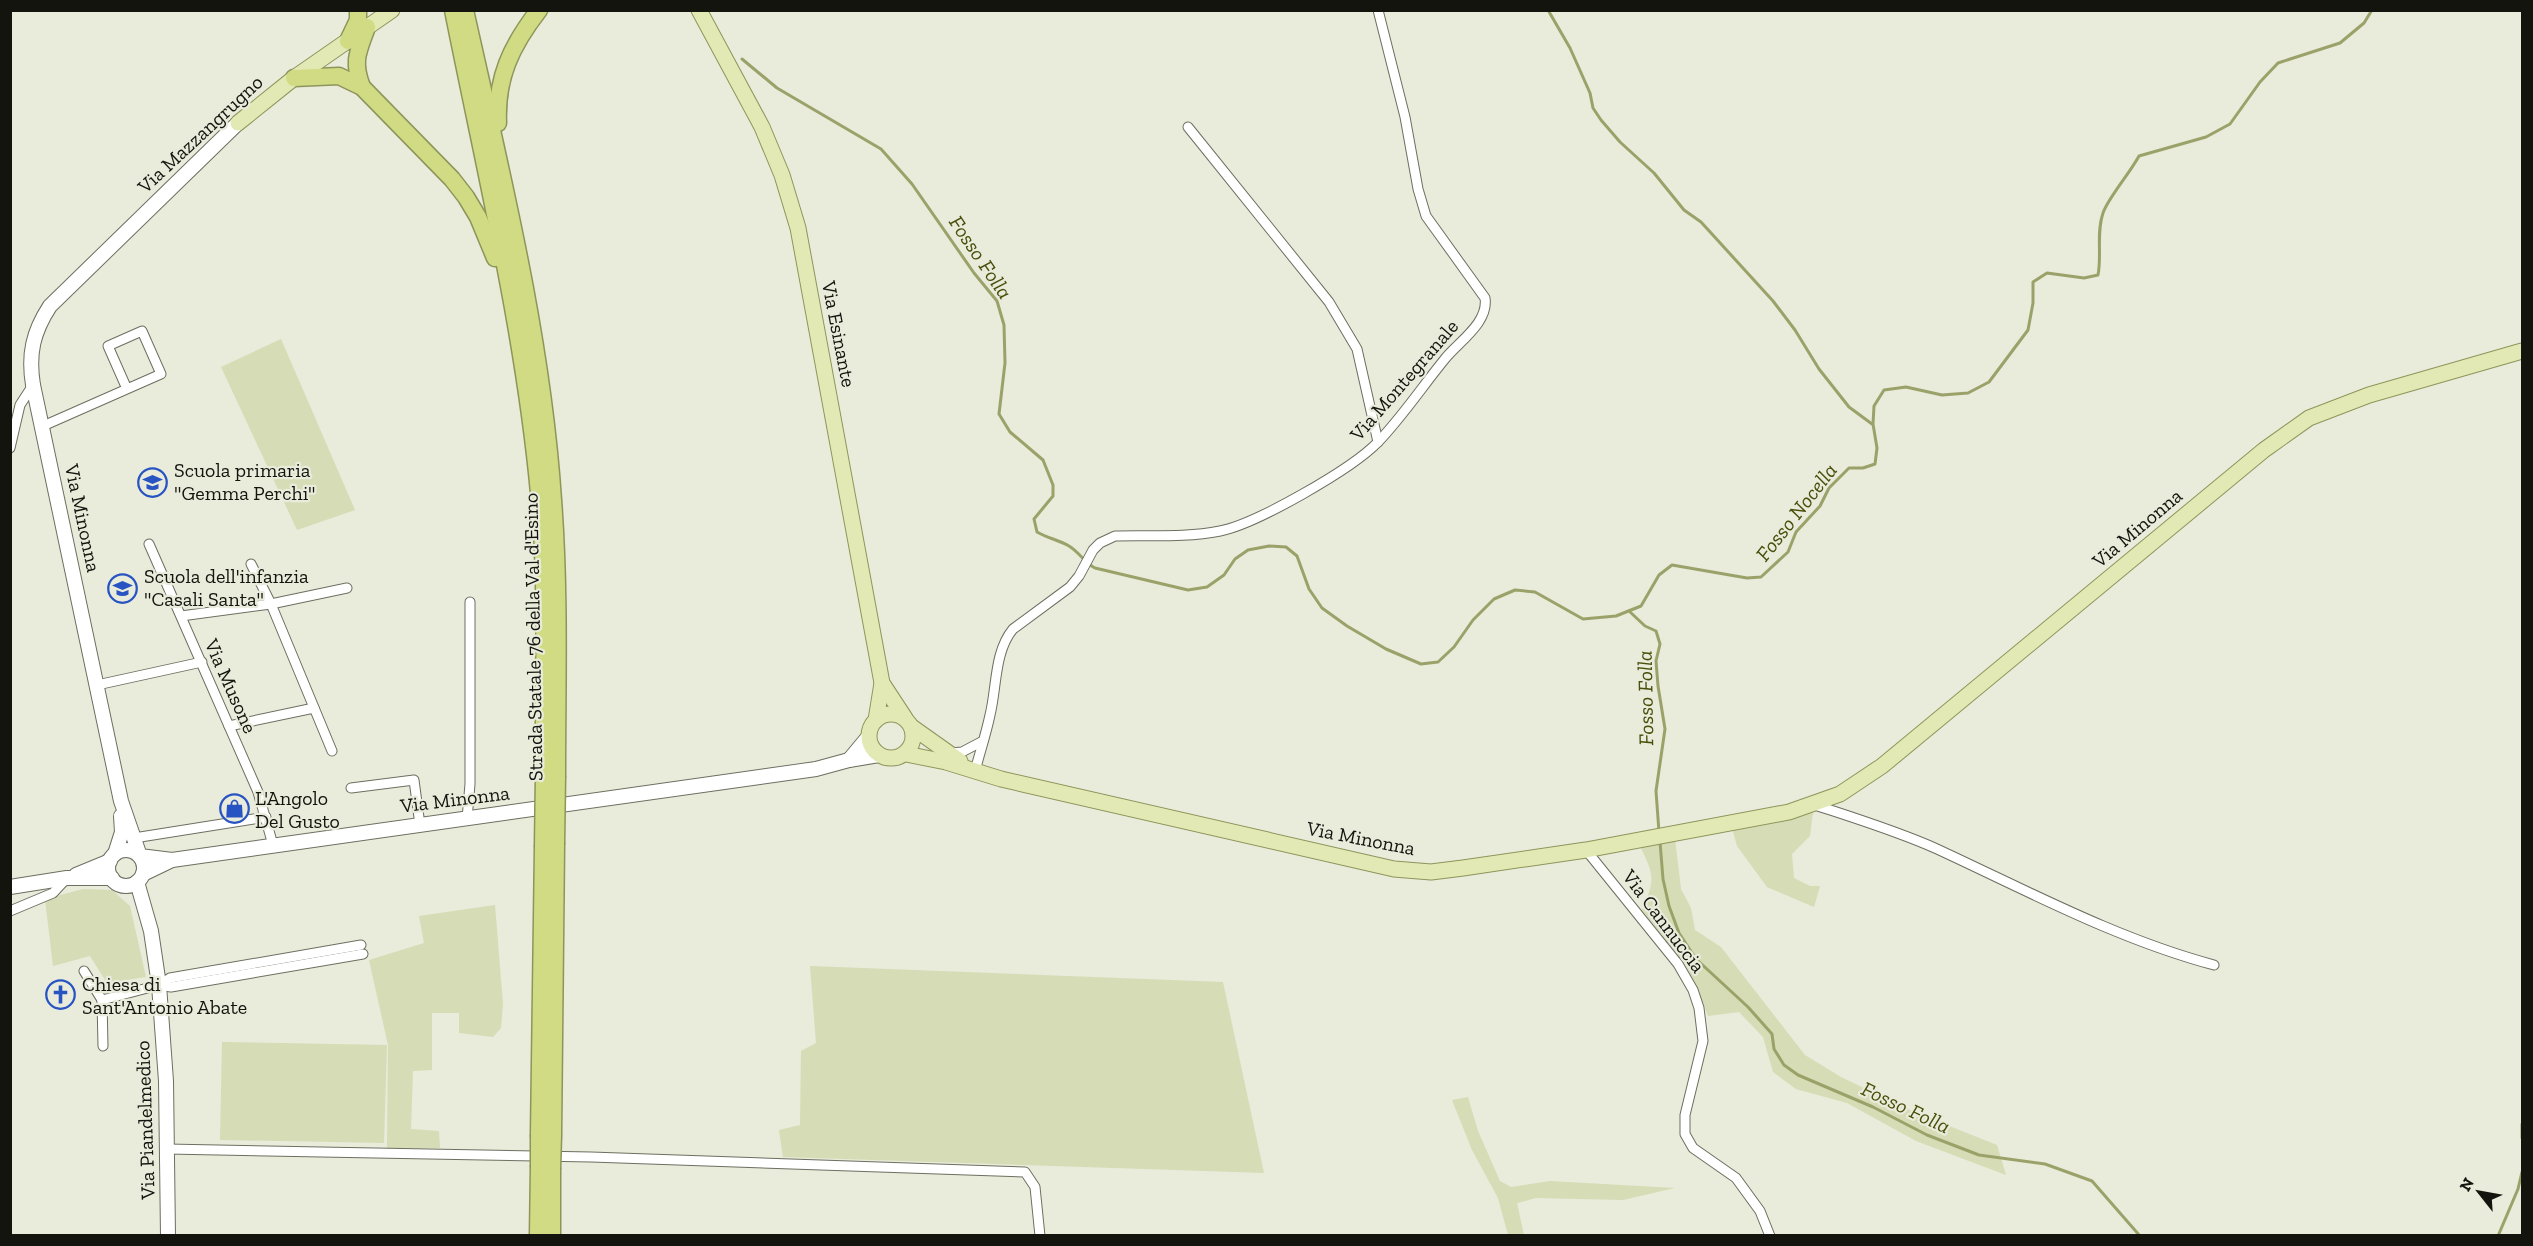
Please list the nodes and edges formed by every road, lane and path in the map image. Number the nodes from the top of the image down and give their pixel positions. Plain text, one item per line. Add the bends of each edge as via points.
1 (358, 10) edge
2 (392, 10) edge
3 (453, 10) edge
4 (465, 10) edge
5 (539, 10) edge
6 (699, 10) edge
7 (1378, 10) edge
8 (367, 27) junction
9 (348, 41) junction
10 (294, 78) junction
11 (362, 87) junction
12 (238, 123) joint
13 (1188, 127) dead end
14 (499, 160) junction
15 (50, 306) joint
16 (2523, 351) edge
17 (33, 385) junction
18 (127, 389) junction
19 (532, 423) junction
20 (43, 426) junction
21 (1378, 442) junction
22 (10, 448) edge
23 (149, 544) dead end
24 (251, 564) dead end
25 (347, 588) dead end
26 (470, 602) dead end
27 (270, 604) junction
28 (181, 616) junction
29 (202, 662) junction
30 (882, 683) junction
31 (97, 685) junction
32 (314, 708) junction
33 (876, 720) junction
34 (908, 723) junction
35 (229, 726) junction
36 (869, 736) junction
37 (981, 742) junction
38 (332, 751) dead end
39 (947, 753) junction
40 (906, 754) junction
41 (879, 756) junction
42 (849, 760) junction
43 (975, 771) junction
44 (550, 776) junction
45 (351, 788) dead end
46 (121, 801) junction
47 (1812, 804) junction
48 (266, 817) junction
49 (467, 819) junction
50 (420, 825) junction
51 (134, 838) junction
52 (273, 844) junction
53 (1586, 850) junction
54 (140, 856) junction
55 (112, 858) junction
56 (172, 860) junction
57 (67, 878) junction
58 (140, 878) junction
59 (117, 881) junction
60 (10, 887) edge
61 (10, 911) edge
62 (151, 931) junction
63 (362, 949) dead end
64 (2214, 965) dead end
65 (84, 971) dead end
66 (159, 985) junction
67 (102, 1000) junction
68 (103, 1046) dead end
69 (166, 1149) junction
70 (546, 1168) junction
71 (168, 1236) edge
72 (538, 1236) edge
73 (552, 1236) edge
74 (1040, 1236) edge
75 (1770, 1236) edge

1 - 9 highway via 358,20
2 - 8 main road, Via Mazzangrugno
3 - 19 highway, Strada Statale 76 della Val d'Esino via 518,333
4 - 14 highway, Strada Statale 76 della Val d'Esino
5 - 14 highway via 504,67 497,103
6 - 30 main road, Via Esinante via 762,127 798,228
7 - 21 street, Via Montegranale via 1426,216 1480,290 1486,307 1482,319
8 - 9 main road, Via Mazzangrugno
8 - 11 highway via 355,59
9 - 10 main road, Via Mazzangrugno
10 - 11 highway via 339,76
10 - 12 main road, Via Mazzangrugno
11 - 19 highway via 452,179 478,217 506,298
12 - 15 main road, Via Mazzangrugno
13 - 21 street via 1329,302 1357,349
14 - 44 highway, Strada Statale 76 della Val d'Esino via 534,334 553,499 557,575
15 - 17 main road, Via Minonna via 33,341
16 - 47 main road, Via Minonna via 2369,395 2309,418 2264,450 1882,766 1840,794
17 - 20 main road, Via Minonna
17 - 22 street via 20,405
18 - 18 street via 161,374 142,331 108,346
18 - 20 street
19 - 44 highway, Strada Statale 76 della Val d'Esino via 540,496
20 - 31 main road, Via Minonna
21 - 37 street, Via Montegranale via 1354,463 1253,521 1220,531 1115,536 1100,543 1070,587 1008,635
23 - 28 street, Via Musone
24 - 27 street
25 - 27 street
26 - 49 street
27 - 28 street
27 - 32 street
28 - 29 street, Via Musone
29 - 31 street
29 - 35 street, Via Musone
30 - 33 main road, Via Esinante
30 - 34 main road, Via Esinante
31 - 46 main road, Via Minonna
32 - 35 street
32 - 38 street
33 - 34 main road via 887,714 899,715
33 - 36 main road
34 - 39 main road, Via Minonna
34 - 40 main road via 913,741
35 - 48 street, Via Musone
36 - 41 main road
36 - 42 main road
37 - 39 street via 962,752
37 - 43 street, Via Montegranale
39 - 43 main road, Via Minonna
40 - 41 main road via 893,759
40 - 43 main road, Via Minonna
41 - 42 main road, Via Minonna
42 - 49 main road, Via Minonna via 816,769
43 - 53 main road, Via Minonna via 1394,869 1431,872
44 - 70 highway, Strada Statale 76 della Val d'Esino, bridge
45 - 50 street via 414,780
46 - 51 main road, Via Minonna
46 - 55 main road, Via Minonna via 122,832
47 - 53 main road, Via Minonna via 1788,812
47 - 64 street via 1894,831 2103,927
48 - 51 street
48 - 52 street, Via Musone
49 - 50 main road, Via Minonna
50 - 52 main road, Via Minonna
51 - 54 main road, Via Minonna
52 - 56 main road, Via Minonna
53 - 75 street, Via Cannuccia via 1678,964 1693,990 1703,1041 1685,1115 1685,1134 1693,1148 1736,1178 1760,1211
54 - 55 main road, Via Minonna via 128,850
54 - 56 main road, Via Minonna
54 - 58 main road, Via Minonna via 144,864
55 - 57 main road, Via Minonna
55 - 59 main road, Via Minonna via 109,873
56 - 58 main road, Via Minonna
57 - 59 main road, Via Minonna
57 - 60 main road, Via Minonna
57 - 61 street via 53,892
58 - 59 main road, Via Minonna
58 - 62 main road, Via Piandelmedico
59 - 62 main road, Via Piandelmedico via 137,904
62 - 66 main road, Via Piandelmedico
63 - 66 street via 171,987
65 - 67 street
66 - 67 street
66 - 69 main road, Via Piandelmedico
67 - 68 street
69 - 71 main road, Via Piandelmedico
69 - 74 street via 603,1157 1025,1172 1035,1187
70 - 72 highway, Strada Statale 76 della Val d'Esino
70 - 73 highway, Strada Statale 76 della Val d'Esino

